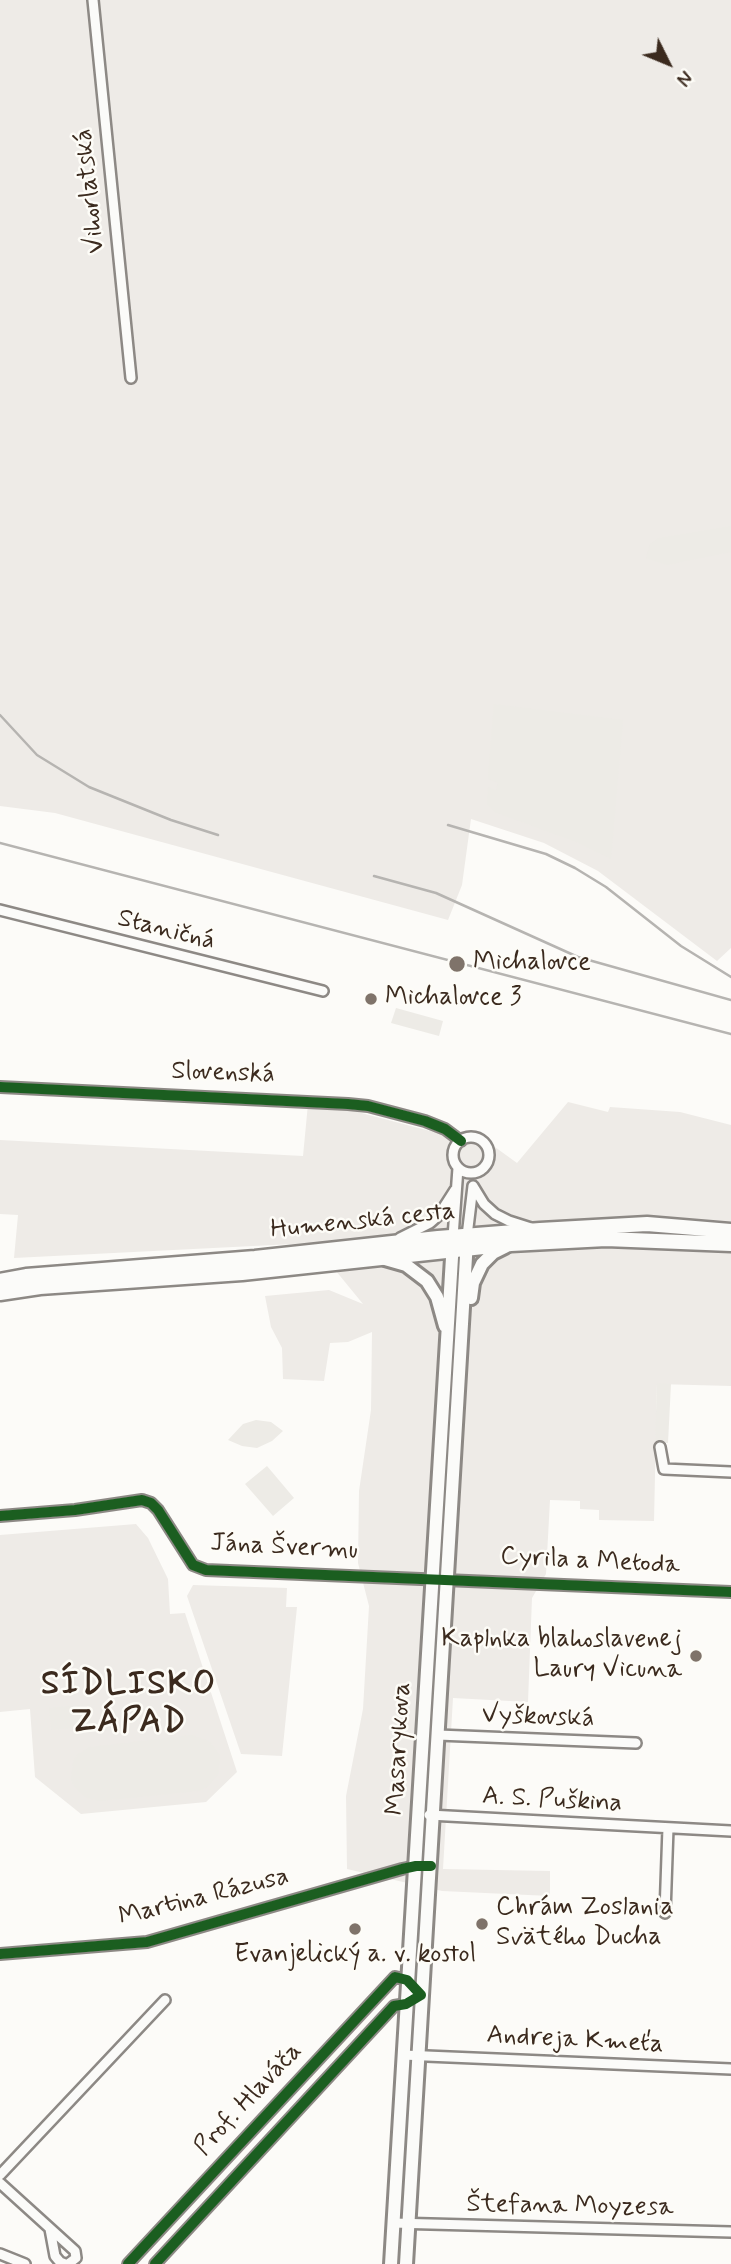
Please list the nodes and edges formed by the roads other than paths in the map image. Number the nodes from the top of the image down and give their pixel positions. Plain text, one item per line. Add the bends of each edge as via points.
1 (93, 0) edge
2 (131, 379) dead end
3 (0, 910) edge
4 (323, 990) dead end
5 (0, 1087) edge
6 (461, 1141) junction
7 (458, 1168) junction
8 (477, 1172) junction
9 (473, 1186) junction
10 (455, 1191) junction
11 (731, 1221) edge
12 (697, 1228) junction
13 (540, 1230) junction
14 (731, 1231) edge
15 (460, 1243) junction
16 (511, 1244) junction
17 (731, 1244) edge
18 (384, 1251) junction
19 (0, 1281) edge
20 (0, 1293) edge
21 (463, 1328) junction
22 (448, 1339) junction
23 (660, 1447) dead end
24 (731, 1472) edge
25 (0, 1516) edge
26 (433, 1578) junction
27 (447, 1578) junction
28 (731, 1592) edge
29 (426, 1691) junction
30 (441, 1692) junction
31 (438, 1735) junction
32 (636, 1743) dead end
33 (419, 1814) junction
34 (433, 1816) junction
35 (668, 1828) junction
36 (731, 1831) edge
37 (416, 1866) junction
38 (431, 1866) junction
39 (665, 1913) dead end
40 (0, 1954) edge
41 (401, 1978) junction
42 (421, 1995) junction
43 (165, 2000) dead end
44 (406, 2004) junction
45 (334, 2042) junction
46 (403, 2054) junction
47 (346, 2055) junction
48 (418, 2055) junction
49 (731, 2069) edge
50 (0, 2175) edge
51 (0, 2183) edge
52 (393, 2223) junction
53 (409, 2224) junction
54 (50, 2229) junction
55 (731, 2232) edge
56 (0, 2254) edge
57 (25, 2264) edge
58 (67, 2264) edge
59 (128, 2264) edge
60 (155, 2264) edge
61 (391, 2264) edge
62 (406, 2264) edge

1 - 2 street, Vihorlatská
3 - 4 street, Staničná
5 - 6 street, Slovenská via 368,1106 441,1127
6 - 7 street via 453,1154
6 - 8 street via 474,1138 487,1147 488,1162
7 - 8 street
7 - 10 street
8 - 9 street
9 - 13 street via 495,1214
9 - 15 street
10 - 15 street
10 - 18 street via 430,1223
11 - 12 main road via 709,1220
12 - 13 main road, Humenská cesta via 647,1224
12 - 14 main road, Humenská cesta
13 - 15 main road, Humenská cesta
15 - 16 main road, Humenská cesta
15 - 18 main road, Humenská cesta
15 - 21 main road, Masarykova
15 - 22 main road, Masarykova
16 - 17 main road, Humenská cesta via 606,1239
16 - 21 main road via 493,1253 477,1272
18 - 19 main road, Humenská cesta
18 - 20 main road, Humenská cesta via 242,1273
18 - 22 main road via 428,1282 437,1297
21 - 27 main road, Masarykova
22 - 26 main road, Masarykova
23 - 24 street via 664,1469
25 - 26 street, Jána Švermu via 142,1500 158,1510 193,1565 206,1570
26 - 27 street, Jána Švermu
26 - 29 main road, Masarykova
27 - 28 street, Cyrila a Metoda
27 - 30 main road, Masarykova
29 - 30 street
29 - 33 main road, Masarykova
30 - 31 main road, Masarykova
31 - 32 street, Vyškovská
31 - 34 main road, Masarykova
33 - 34 street, A. S. Puškina
33 - 37 main road, Masarykova
34 - 35 street, A. S. Puškina
34 - 38 main road, Masarykova
35 - 36 street, A. S. Puškina
35 - 39 street
37 - 38 street, Martina Rázusa
37 - 40 street, Martina Rázusa via 147,1942
37 - 41 main road, Masarykova via 409,1958
38 - 42 main road, Masarykova
41 - 42 street
41 - 44 main road, Masarykova
41 - 45 street, Prof. Hlaváča
42 - 44 street, Prof. Hlaváča
42 - 48 main road, Masarykova
43 - 50 street
44 - 46 main road, Masarykova
44 - 47 street, Prof. Hlaváča via 394,2006
45 - 47 street
45 - 59 street, Prof. Hlaváča
46 - 48 street, Andreja Kmeťa
46 - 52 main road, Masarykova
47 - 60 street, Prof. Hlaváča
48 - 49 street, Andreja Kmeťa
48 - 53 main road, Masarykova
51 - 54 street
52 - 53 street, Štefana Moyzesa
52 - 61 main road, Masarykova
53 - 55 street, Štefana Moyzesa
53 - 62 main road, Masarykova
54 - 58 street via 55,2256
54 - 58 street via 75,2251 76,2258
56 - 57 street

